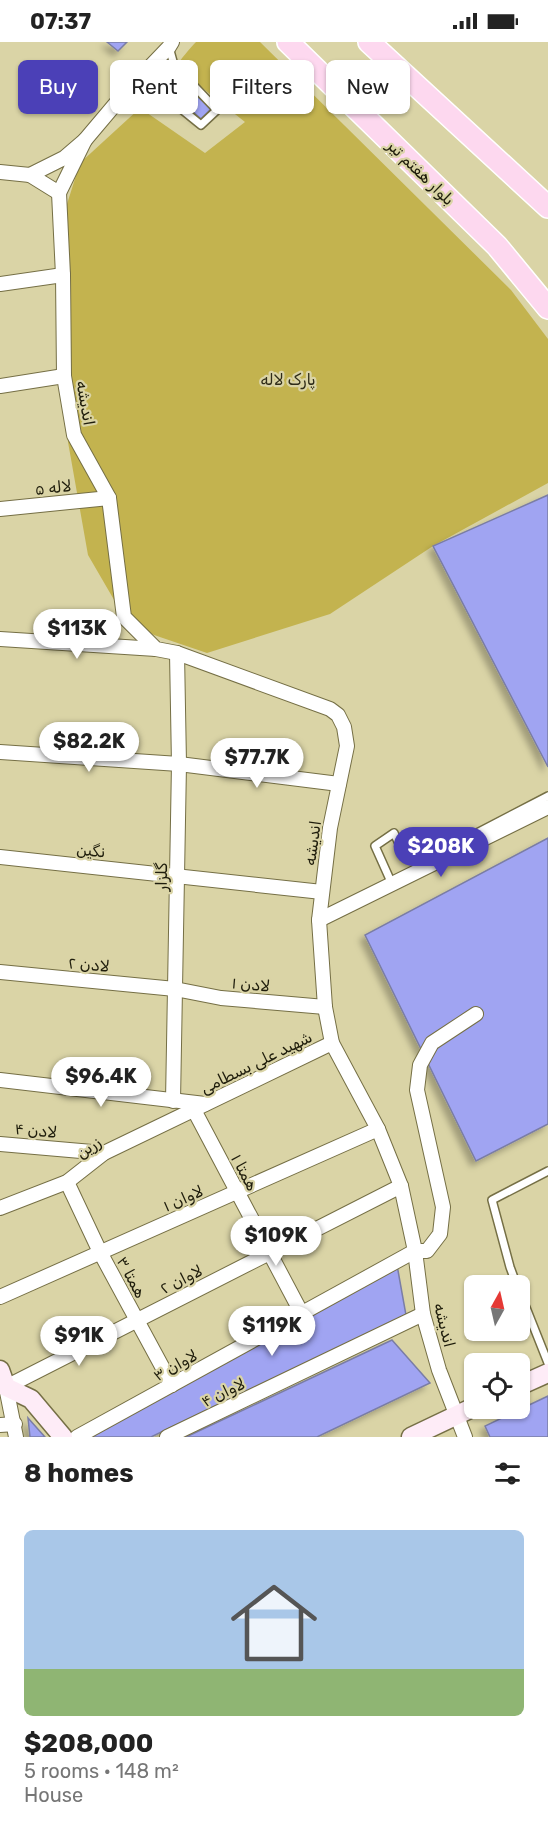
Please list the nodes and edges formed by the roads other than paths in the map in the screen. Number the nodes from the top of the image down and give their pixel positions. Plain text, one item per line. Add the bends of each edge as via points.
1 (288, 42) edge
2 (369, 42) edge
3 (172, 44) edge
4 (157, 60) edge
5 (174, 60) edge
6 (198, 90) edge
7 (110, 110) edge
8 (187, 114) edge
9 (85, 140) junction
10 (0, 172) edge
11 (30, 175) junction
12 (59, 193) junction
13 (548, 207) edge
14 (63, 275) junction
15 (0, 284) edge
16 (548, 308) edge
17 (64, 376) junction
18 (0, 386) edge
19 (109, 498) junction
20 (0, 509) edge
21 (0, 639) edge
22 (156, 648) junction
23 (177, 653) junction
24 (0, 752) edge
25 (179, 764) junction
26 (339, 784) junction
27 (548, 796) edge
28 (548, 807) edge
29 (0, 857) edge
30 (178, 876) junction
31 (392, 884) junction
32 (322, 892) junction
33 (319, 920) junction
34 (0, 972) edge
35 (175, 989) junction
36 (325, 1007) junction
37 (476, 1014) dead end
38 (332, 1043) junction
39 (0, 1080) edge
40 (173, 1101) junction
41 (199, 1107) junction
42 (378, 1129) junction
43 (0, 1144) edge
44 (104, 1153) junction
45 (548, 1171) edge
46 (67, 1182) junction
47 (400, 1186) junction
48 (237, 1192) junction
49 (0, 1208) edge
50 (415, 1251) junction
51 (100, 1252) junction
52 (269, 1253) junction
53 (513, 1275) edge
54 (0, 1297) edge
55 (302, 1314) junction
56 (423, 1314) junction
57 (530, 1318) edge
58 (137, 1320) junction
59 (548, 1363) edge
60 (548, 1373) edge
61 (2, 1380) edge
62 (530, 1381) edge
63 (172, 1385) junction
64 (464, 1412) edge
65 (455, 1416) junction
66 (0, 1425) edge
67 (16, 1430) edge
68 (63, 1437) edge
69 (77, 1437) edge
70 (167, 1437) edge
71 (411, 1437) edge
72 (465, 1437) edge

1 - 16 main road, بلوار هفتم تیر via 497,246
2 - 13 main road
3 - 4 street
3 - 5 lane
6 - 8 lane via 217,110 201,125
7 - 9 street
9 - 11 street via 64,158
9 - 12 street
10 - 11 street
11 - 12 street
12 - 14 street, اندیشه
14 - 15 street
14 - 17 street, اندیشه
17 - 18 street
17 - 19 street, اندیشه via 74,435
19 - 20 street, لاله ۵
19 - 22 street, اندیشه via 124,617
21 - 22 street
22 - 23 street, اندیشه
23 - 25 street, گلزار
23 - 26 street, اندیشه via 338,715 347,746
24 - 25 street
25 - 26 street
25 - 30 street, گلزار
26 - 32 street, اندیشه
27 - 31 lane via 425,860 411,859 394,833 375,846
28 - 31 street
29 - 30 street, نگین
30 - 32 street, نگین
30 - 35 street, گلزار
31 - 33 street
32 - 33 street, اندیشه
33 - 36 street, اندیشه
34 - 35 street, لادن ۲
35 - 36 street, لادن ۱ via 221,998
35 - 40 street, گلزار
36 - 38 street, اندیشه
37 - 50 street, لاوان ۳ via 432,1043 420,1065 417,1090 443,1207 440,1234 427,1251
38 - 41 street, شهید علی بسطامی
38 - 42 street, اندیشه
39 - 40 street
40 - 41 street
41 - 44 street, زرین
41 - 48 street, همتا ۱
42 - 47 street, اندیشه
42 - 48 street, لاوان ۱
43 - 44 street, لادن ۴
44 - 46 street, زرین
45 - 53 lane via 492,1200
46 - 49 street, زرین
46 - 51 street, همتا ۳
47 - 50 street, اندیشه
47 - 52 street, لاوان ۲
48 - 51 street, لاوان ۱
48 - 52 street, همتا ۱
50 - 55 street, لاوان ۳
50 - 56 street, اندیشه
51 - 54 street, لاوان ۱
51 - 58 street, همتا ۳
52 - 55 street, همتا ۱
52 - 58 street, لاوان ۲
55 - 63 street, لاوان ۳
56 - 65 street, اندیشه
56 - 70 street, لاوان ۴
57 - 59 lane
58 - 61 street, لاوان ۲
58 - 63 street, همتا ۳
60 - 62 street
61 - 67 street
61 - 68 street via 31,1399
63 - 69 street, لاوان ۳
64 - 65 street
65 - 71 street
65 - 72 street, اندیشه
66 - 67 street

